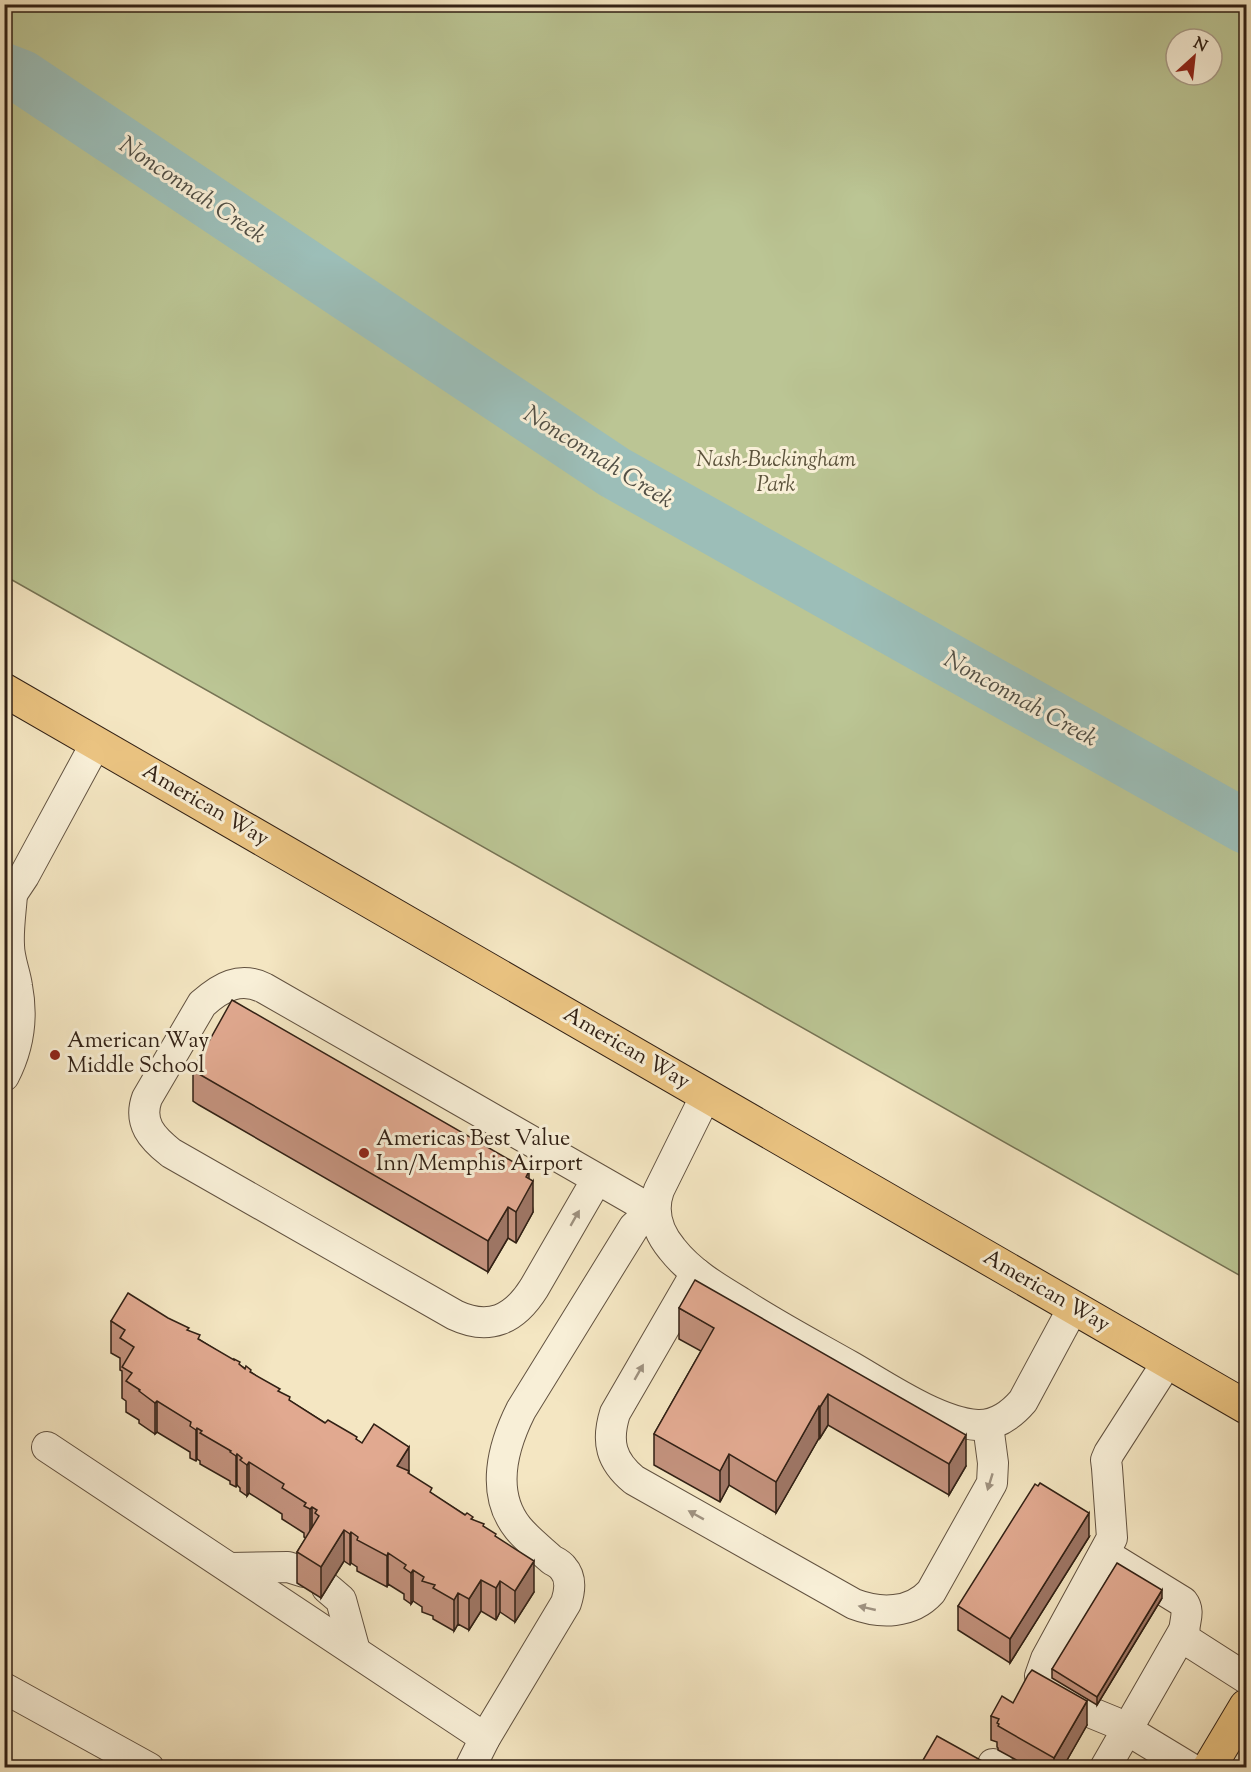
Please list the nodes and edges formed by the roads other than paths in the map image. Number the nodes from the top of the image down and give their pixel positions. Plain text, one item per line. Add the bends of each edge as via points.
1 (4, 690) edge
2 (96, 743) junction
3 (8, 897) edge
4 (4, 1076) edge
5 (706, 1095) junction
6 (597, 1179) junction
7 (655, 1212) junction
8 (696, 1273) junction
9 (1073, 1308) junction
10 (1168, 1361) junction
11 (1246, 1384) edge
12 (1210, 1386) junction
13 (1246, 1407) edge
14 (988, 1425) junction
15 (47, 1447) dead end
16 (1105, 1554) junction
17 (230, 1568) junction
18 (1183, 1632) junction
19 (355, 1651) junction
20 (1246, 1678) edge
21 (4, 1688) edge
22 (1246, 1706) edge
23 (1127, 1729) junction
24 (485, 1738) junction
25 (149, 1767) edge
26 (470, 1767) edge
27 (1105, 1767) edge
28 (1190, 1767) edge
29 (1209, 1767) edge

1 - 2 main road, American Way
2 - 3 lane via 41,847
2 - 5 main road, American Way
3 - 4 lane via 10,961 21,1005 15,1049
5 - 7 lane via 659,1190
5 - 9 main road, American Way
6 -> 6 lane via 255,984 243,982 214,993 202,1004 143,1109 150,1132 171,1153 467,1320 483,1323 504,1318 529,1296
6 - 7 lane
7 - 8 lane via 670,1247
7 - 24 lane via 639,1221 630,1234 512,1427 501,1467 502,1487 512,1518 563,1568 570,1591
8 - 14 lane via 757,1313 926,1409 958,1422
14 -> 8 lane via 992,1483 931,1592 910,1607 879,1610 854,1604 634,1480 618,1465 610,1439 615,1413
9 - 10 main road, American Way
9 - 14 lane via 1023,1401 1003,1419
10 - 12 main road, American Way
10 - 16 lane via 1106,1460 1113,1534
11 - 12 main road
12 - 13 main road, American Way
15 - 17 lane
16 - 18 lane via 1183,1602 1188,1611
16 - 23 lane via 1040,1676 1047,1687
17 - 19 lane
17 - 19 lane via 288,1567 315,1580 341,1600
18 - 20 lane via 1191,1643
18 - 23 lane
19 - 24 lane
21 - 25 lane
22 - 29 main road
23 - 27 lane
23 - 28 lane
24 - 26 lane

